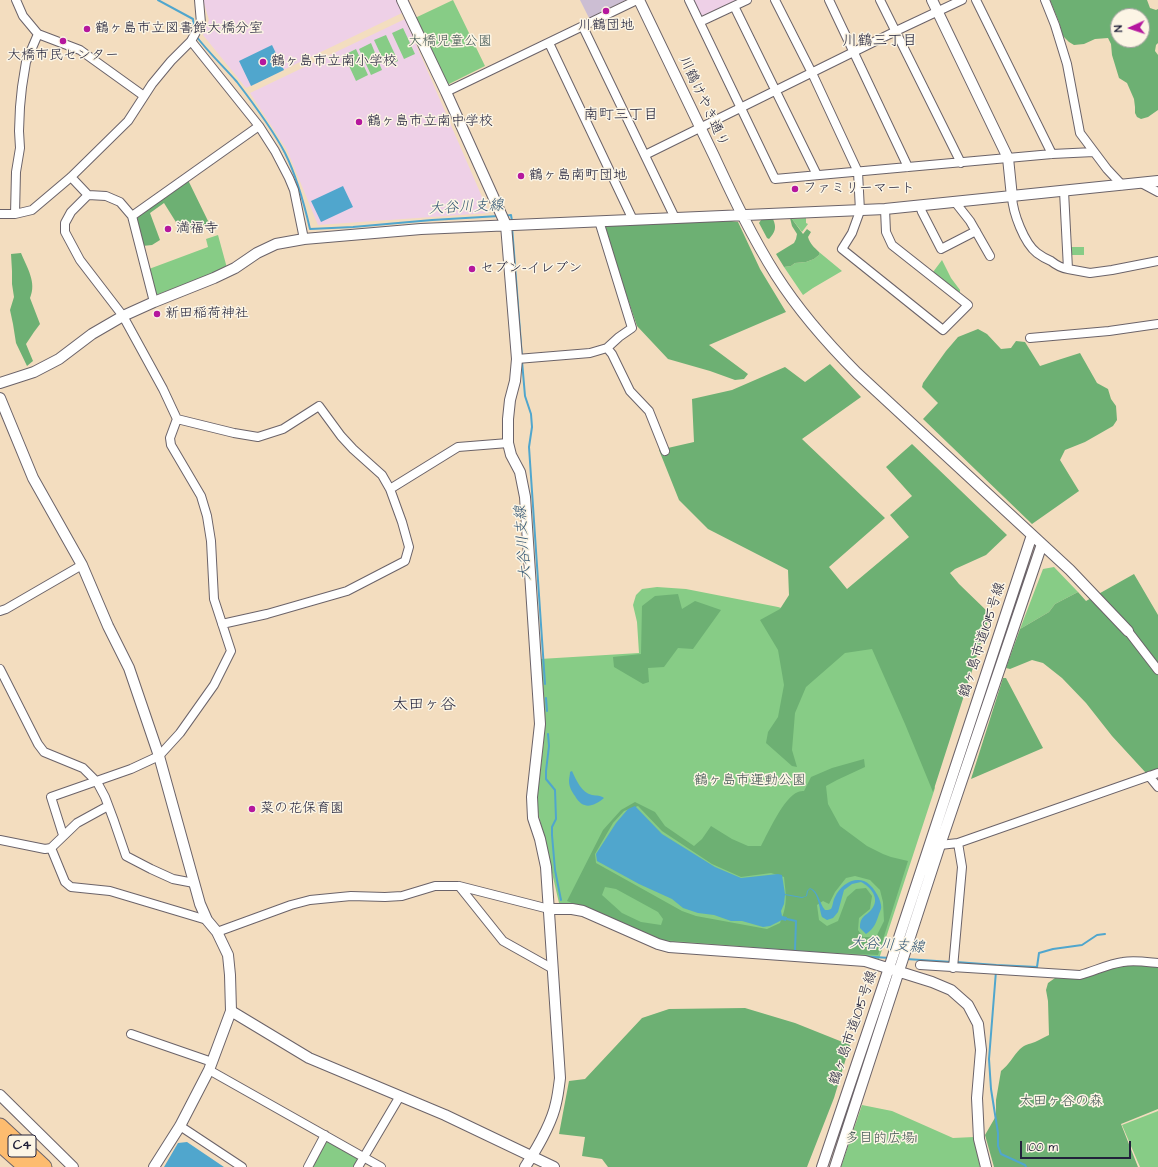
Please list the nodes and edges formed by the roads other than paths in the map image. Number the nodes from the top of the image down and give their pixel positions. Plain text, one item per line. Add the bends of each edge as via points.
1 (16, 0) edge
2 (199, 0) edge
3 (402, 0) edge
4 (638, 0) edge
5 (689, 0) edge
6 (747, 0) edge
7 (775, 0) edge
8 (829, 0) edge
9 (880, 0) edge
10 (932, 0) edge
11 (962, 0) edge
12 (976, 0) edge
13 (1045, 0) edge
14 (734, 6) junction
15 (938, 12) junction
16 (700, 22) junction
17 (583, 26) junction
18 (896, 31) junction
19 (38, 34) junction
20 (191, 42) junction
21 (549, 43) junction
22 (854, 52) junction
23 (812, 73) junction
24 (776, 90) junction
25 (446, 92) junction
26 (144, 96) junction
27 (741, 107) junction
28 (259, 126) junction
29 (700, 127) junction
30 (1094, 152) junction
31 (1052, 154) junction
32 (645, 155) junction
33 (1008, 158) junction
34 (961, 163) junction
35 (908, 167) junction
36 (858, 172) junction
37 (817, 176) junction
38 (71, 177) junction
39 (1158, 181) edge
40 (1144, 184) junction
41 (1122, 185) junction
42 (1064, 191) junction
43 (1158, 192) edge
44 (88, 195) junction
45 (1012, 197) junction
46 (954, 202) junction
47 (920, 206) junction
48 (885, 209) junction
49 (860, 211) junction
50 (0, 214) edge
51 (15, 214) junction
52 (742, 215) junction
53 (132, 216) junction
54 (676, 218) junction
55 (504, 219) junction
56 (633, 220) junction
57 (599, 221) junction
58 (976, 231) junction
59 (304, 239) junction
60 (990, 256) dead end
61 (1158, 261) edge
62 (1068, 269) junction
63 (154, 302) junction
64 (123, 316) junction
65 (1158, 324) edge
66 (1030, 338) dead end
67 (607, 348) junction
68 (517, 359) junction
69 (0, 383) edge
70 (0, 398) edge
71 (177, 419) junction
72 (508, 443) junction
73 (665, 451) dead end
74 (390, 489) junction
75 (1032, 535) junction
76 (1042, 544) junction
77 (82, 565) junction
78 (0, 610) edge
79 (222, 624) junction
80 (1128, 631) joint
81 (0, 669) edge
82 (1158, 670) edge
83 (159, 756) junction
84 (1158, 773) edge
85 (1149, 776) junction
86 (97, 782) junction
87 (1158, 787) edge
88 (108, 806) junction
89 (63, 836) junction
90 (0, 840) edge
91 (958, 843) junction
92 (940, 845) junction
93 (51, 848) junction
94 (194, 883) junction
95 (459, 886) junction
96 (549, 909) junction
97 (207, 920) junction
98 (217, 932) junction
99 (1158, 963) edge
100 (920, 965) dead end
101 (890, 968) junction
102 (953, 968) junction
103 (553, 969) junction
104 (900, 971) junction
105 (231, 1011) junction
106 (131, 1034) dead end
107 (211, 1066) junction
108 (0, 1095) edge
109 (400, 1096) junction
110 (0, 1126) edge
111 (180, 1126) junction
112 (326, 1135) junction
113 (0, 1144) edge
114 (532, 1156) junction
115 (364, 1157) junction
116 (26, 1167) edge
117 (44, 1167) edge
118 (73, 1167) edge
119 (154, 1167) edge
120 (242, 1167) edge
121 (308, 1167) edge
122 (358, 1167) edge
123 (380, 1167) edge
124 (525, 1167) edge
125 (554, 1167) edge
126 (822, 1167) edge
127 (835, 1167) edge
128 (986, 1167) edge

1 - 19 street via 23,16
2 - 20 street via 201,23
3 - 25 street
4 - 17 street
4 - 29 street, 川鶴けやき通り
5 - 16 street
6 - 14 street
7 - 23 street
8 - 22 street
9 - 18 street
10 - 15 street
11 - 15 street
12 - 31 street
13 - 30 street via 1066,64 1080,133
14 - 16 street
14 - 24 street
15 - 18 street
15 - 33 street
16 - 27 street
17 - 21 street
17 - 32 street
18 - 22 street
18 - 34 street
19 - 26 street via 80,50
19 - 51 street via 26,62 22,87
20 - 26 street via 171,61
20 - 28 street
21 - 25 street
21 - 56 street
22 - 23 street
22 - 35 street
23 - 24 street
23 - 36 street
24 - 27 street
24 - 37 street
25 - 55 street
26 - 38 street via 128,121
27 - 29 street
27 - 37 street via 775,179
28 - 53 street
28 - 59 street via 275,151 294,190
29 - 32 street
29 - 52 street, 川鶴けやき通り
30 - 31 street
30 - 41 street
31 - 33 street
32 - 54 street
33 - 34 street
33 - 45 street
34 - 35 street
35 - 36 street
36 - 37 street
36 - 49 street
38 - 44 street
38 - 51 street via 32,210
39 - 40 street
40 - 41 street
40 - 43 street
41 - 42 street
42 - 45 street
42 - 62 street
44 - 53 street via 106,196 120,202
44 - 64 street via 71,212 65,223 65,232 80,260
45 - 46 street
45 - 62 street via 1012,207 1017,220 1031,246 1037,253
46 - 47 street
46 - 58 street
47 - 48 street
47 - 58 street via 941,249
48 - 49 street
48 - 49 street via 886,232 892,244 968,305 943,330 842,249 852,233
49 - 52 street
50 - 51 street
52 - 54 street
52 - 75 street via 776,274 832,348
53 - 63 street
54 - 56 street
55 - 57 street
55 - 59 street
55 - 68 street
56 - 57 street
57 - 67 street via 632,328
58 - 60 street
59 - 63 street via 276,244 214,278
61 - 62 street via 1090,273
63 - 64 street
64 - 69 street via 34,372
64 - 71 street
65 - 66 street
67 - 68 street via 590,353
67 - 73 street via 630,391 649,411
68 - 72 street via 510,400
70 - 77 street via 33,478
71 - 74 street via 258,437 283,429 319,406 341,436 382,475
71 - 79 street via 170,438 171,445 201,496 207,516 214,599
72 - 74 street via 458,447
72 - 96 street via 520,472 525,497 540,724 532,797 533,818 546,867
74 - 79 street via 409,547 405,561 347,591 268,614
75 - 76 street
75 - 101 street, 鶴ヶ島市道1015号線
76 - 80 street
76 - 92 street, 鶴ヶ島市道1015号線
77 - 78 street via 6,609
77 - 83 street via 129,668
79 - 83 street via 231,652 214,685
80 - 82 street
81 - 86 street via 44,752 83,768
83 - 86 street
83 - 94 street
84 - 85 street
85 - 87 street
85 - 91 street
86 - 88 street
86 - 89 street via 51,797
88 - 89 street via 77,823
88 - 94 street via 126,856 173,879
89 - 93 street
90 - 93 street
91 - 92 street
91 - 102 street via 962,867
92 - 104 street, 鶴ヶ島市道1015号線
93 - 97 street via 65,882 71,887 110,891
94 - 97 street
95 - 96 street
95 - 98 street via 434,886 402,896 351,896 310,900
95 - 103 street via 503,940
96 - 101 street via 583,911 669,947 866,961
96 - 103 street
97 - 98 street
98 - 105 street via 228,955
99 - 102 street via 1124,962 1080,975
100 - 102 street
101 - 104 street
101 - 126 street, 鶴ヶ島市道1015号線
103 - 114 street via 560,1078 556,1103
104 - 127 street, 鶴ヶ島市道1015号線
104 - 128 street via 951,990 968,1005 978,1024 981,1050 977,1098 979,1139
105 - 107 street
105 - 109 street via 309,1058
106 - 107 street
107 - 111 street
107 - 112 street
108 - 118 street
109 - 114 street
109 - 115 street
110 - 117 highway, C4
111 - 119 street
111 - 120 street
112 - 115 street
112 - 121 street
113 - 116 highway, C4
114 - 124 street
114 - 125 street
115 - 122 street
115 - 123 street

